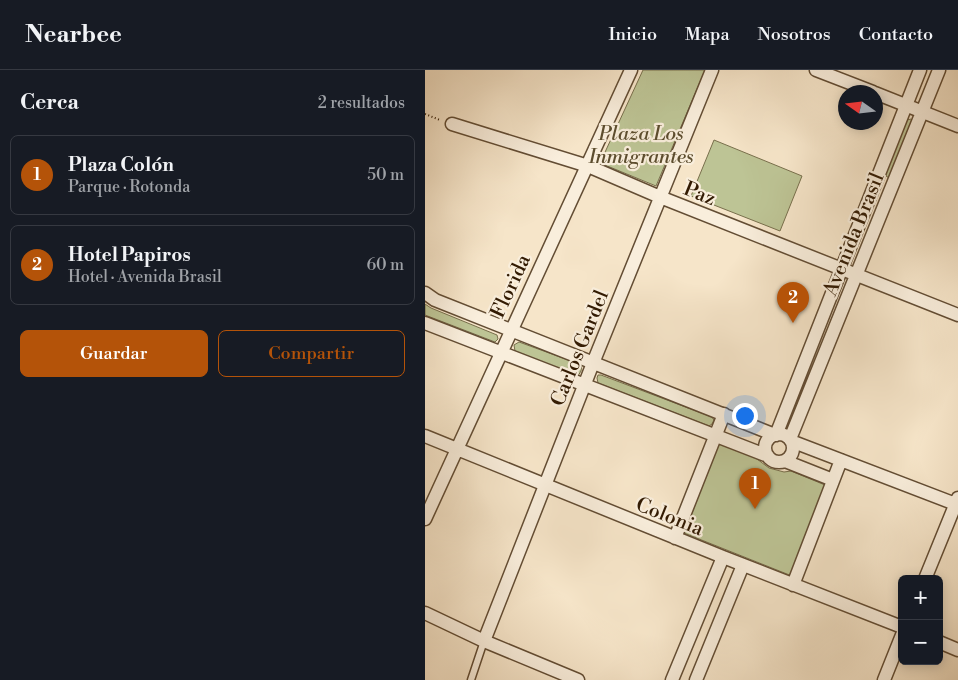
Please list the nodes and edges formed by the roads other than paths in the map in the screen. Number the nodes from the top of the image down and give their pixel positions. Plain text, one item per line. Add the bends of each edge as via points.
1 (631, 70) edge
2 (712, 70) edge
3 (816, 70) edge
4 (920, 70) edge
5 (939, 70) edge
6 (854, 85) edge
7 (883, 96) edge
8 (906, 105) junction
9 (922, 112) junction
10 (452, 124) road end
11 (958, 126) edge
12 (587, 166) junction
13 (660, 197) junction
14 (841, 270) junction
15 (857, 276) junction
16 (425, 293) edge
17 (958, 315) edge
18 (425, 323) edge
19 (510, 331) junction
20 (501, 352) junction
21 (593, 362) junction
22 (585, 385) junction
23 (724, 414) junction
24 (775, 435) junction
25 (425, 436) edge
26 (716, 436) junction
27 (791, 440) junction
28 (457, 450) junction
29 (768, 456) junction
30 (841, 460) junction
31 (785, 461) junction
32 (833, 480) junction
33 (545, 486) junction
34 (957, 502) edge
35 (425, 519) edge
36 (675, 538) junction
37 (723, 557) junction
38 (743, 565) junction
39 (927, 575) edge
40 (793, 585) junction
41 (425, 613) edge
42 (898, 626) edge
43 (484, 640) junction
44 (943, 644) edge
45 (898, 645) edge
46 (958, 650) edge
47 (471, 680) edge
48 (578, 680) edge
49 (672, 680) edge
50 (696, 680) edge
51 (884, 680) edge

1 - 12 street, Florida
2 - 13 street, Carlos Gardel
3 - 6 street
4 - 8 street, Avenida Brasil
5 - 9 street, Avenida Brasil
7 - 8 street
8 - 9 street
8 - 14 street, Avenida Brasil
9 - 11 street
9 - 15 street, Avenida Brasil
10 - 12 street, Paz
12 - 13 street, Paz
12 - 19 street, Florida
13 - 14 street, Paz
13 - 21 street, Carlos Gardel
14 - 15 street, Paz
14 - 24 street, Avenida Brasil
15 - 17 street, Paz
15 - 27 street, Avenida Brasil
16 - 19 street
18 - 20 street
19 - 20 street, Florida
19 - 21 street
20 - 22 street
20 - 28 street, Florida
21 - 22 street, Carlos Gardel
21 - 23 street
22 - 26 street
22 - 33 street, Carlos Gardel
23 - 24 street
23 - 26 street
24 - 27 street via 781,434
24 - 29 street via 765,446
25 - 28 street, Colonia
26 - 29 street
26 - 36 street
27 - 30 street
27 - 31 street via 793,452
28 - 33 street, Colonia
28 - 35 street, Florida
29 - 31 street via 776,462
30 - 32 street
30 - 34 street
31 - 32 street
32 - 40 street
33 - 36 street, Colonia
33 - 43 street, Carlos Gardel
34 - 39 street
36 - 37 street, Colonia
37 - 38 street, Colonia
37 - 49 street
38 - 40 street, Colonia
38 - 50 street
40 - 42 street, Colonia
41 - 43 street
43 - 47 lane
43 - 48 street
44 - 46 street
45 - 51 street

